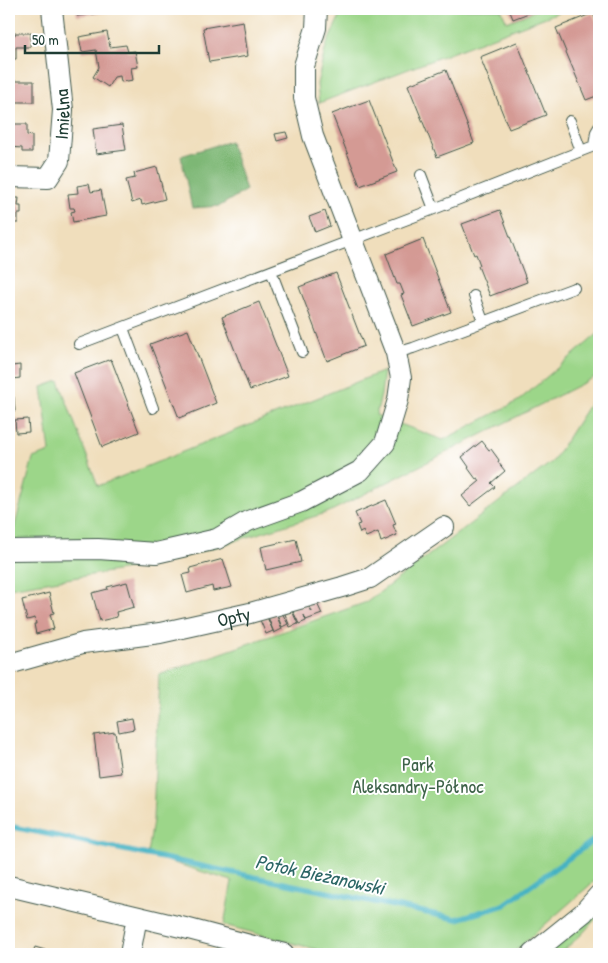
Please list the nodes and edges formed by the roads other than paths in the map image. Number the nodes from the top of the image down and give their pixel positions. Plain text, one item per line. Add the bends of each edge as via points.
1 (52, 9) edge
2 (328, 9) edge
3 (316, 18) edge
4 (570, 121) dead end
5 (599, 127) edge
6 (597, 147) edge
7 (581, 151) junction
8 (421, 175) dead end
9 (9, 177) edge
10 (434, 209) junction
11 (353, 240) junction
12 (271, 271) junction
13 (574, 288) dead end
14 (474, 296) dead end
15 (483, 321) junction
16 (123, 328) junction
17 (79, 344) dead end
18 (302, 352) dead end
19 (396, 353) junction
20 (153, 408) dead end
21 (444, 527) dead end
22 (9, 550) edge
23 (9, 664) edge
24 (9, 886) edge
25 (599, 895) edge
26 (137, 917) junction
27 (130, 954) edge
28 (284, 954) edge
29 (532, 954) edge

1 - 9 street, Imielna via 63,110 59,161 48,178
2 - 3 street
3 - 11 street via 304,66 304,98 313,136
4 - 7 lane
5 - 6 lane
6 - 7 lane
7 - 10 lane
8 - 10 lane
10 - 11 lane
11 - 12 lane
11 - 19 street
12 - 16 lane
12 - 18 lane
13 - 15 lane
14 - 15 lane
15 - 19 lane
16 - 17 lane
16 - 20 lane
19 - 22 street via 401,378 385,443 360,471 301,502 248,521 216,539 156,553 98,549
21 - 23 street, Opty via 370,578 250,613 160,633 83,642
24 - 26 street
25 - 29 street via 583,913
26 - 27 street
26 - 28 street

